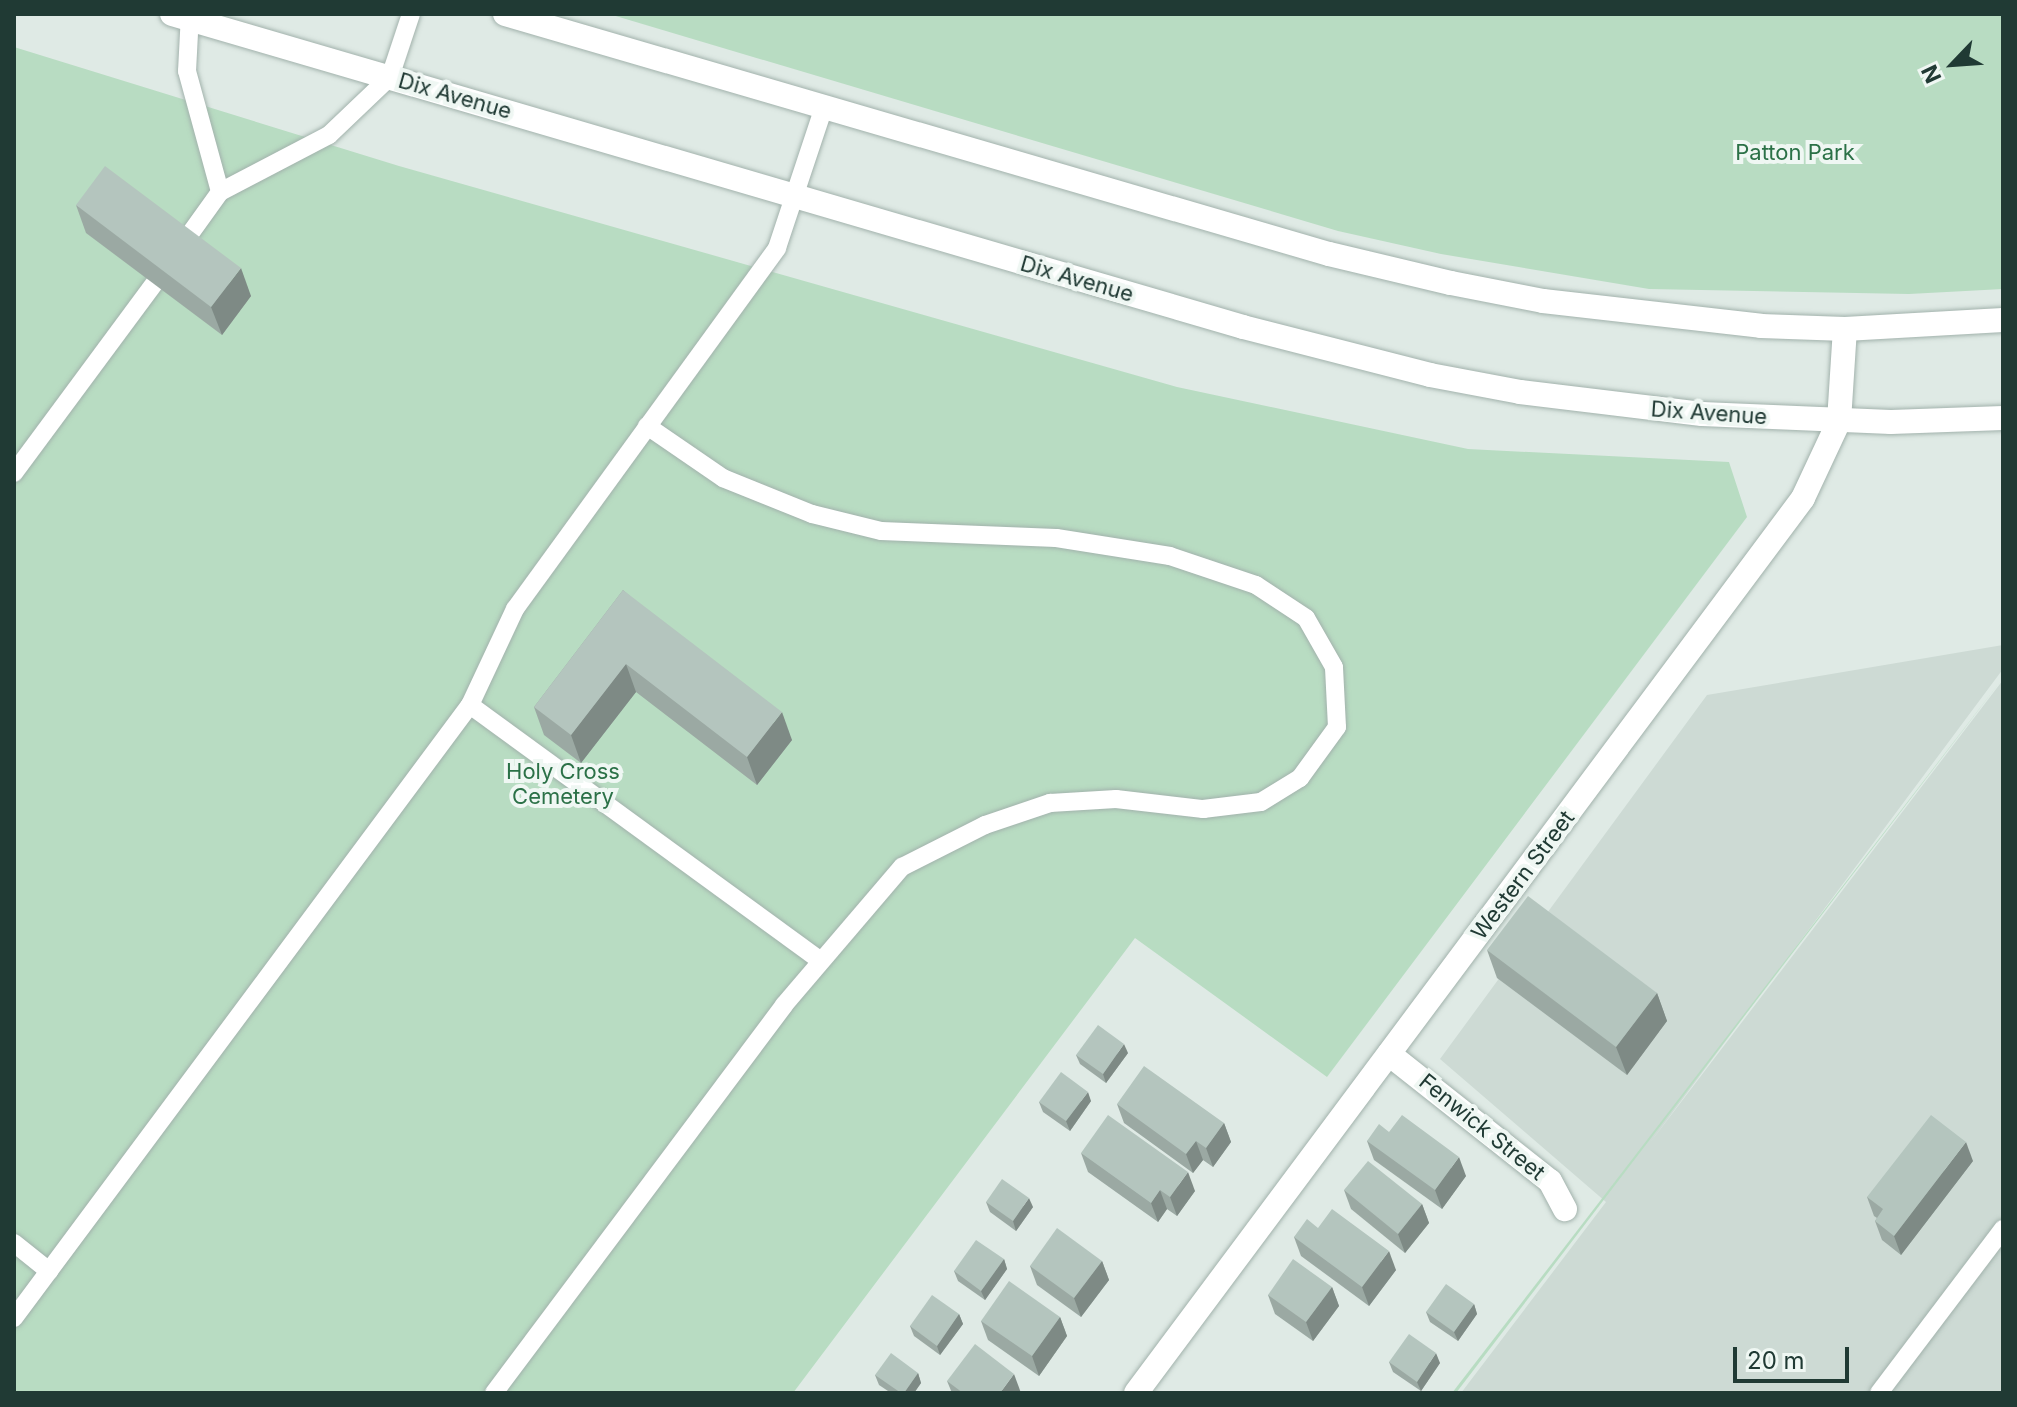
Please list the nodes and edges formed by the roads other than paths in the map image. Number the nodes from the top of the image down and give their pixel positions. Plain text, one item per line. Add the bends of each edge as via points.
1 (411, 14) edge
2 (505, 14) edge
3 (183, 16) edge
4 (390, 77) junction
5 (824, 107) junction
6 (220, 192) junction
7 (795, 196) junction
8 (182, 245) edge
9 (154, 284) edge
10 (2003, 320) edge
11 (1845, 329) junction
12 (2003, 418) edge
13 (1839, 421) junction
14 (647, 426) junction
15 (14, 473) edge
16 (470, 705) junction
17 (820, 960) junction
18 (1389, 1054) junction
19 (1565, 1209) dead end
20 (2003, 1229) edge
21 (14, 1243) edge
22 (49, 1271) junction
23 (14, 1318) edge
24 (494, 1393) edge
25 (1136, 1393) edge
26 (1879, 1393) edge

1 - 4 lane
2 - 5 street
3 - 4 street, Dix Avenue
3 - 6 lane via 187,71
4 - 6 lane via 329,135
4 - 7 street, Dix Avenue
5 - 7 lane
5 - 11 street via 1329,254 1451,283 1668,318
6 - 8 lane
7 - 13 street, Dix Avenue via 1243,327 1430,375 1611,405
7 - 14 lane via 777,248
9 - 15 lane
10 - 11 street
11 - 13 street, Western Street
12 - 13 street, Dix Avenue
13 - 18 street, Western Street via 1803,498
14 - 16 lane via 515,609
14 - 17 lane via 723,478 812,514 881,531 1056,538 1170,556 1256,585 1306,618 1334,667 1337,727 1300,778 1261,802 1203,809 1116,799 1050,803 985,825 902,867
16 - 17 lane
16 - 22 lane
17 - 24 lane
18 - 19 street, Fenwick Street via 1550,1181
18 - 25 street, Western Street
20 - 26 lane
21 - 22 lane
22 - 23 lane

